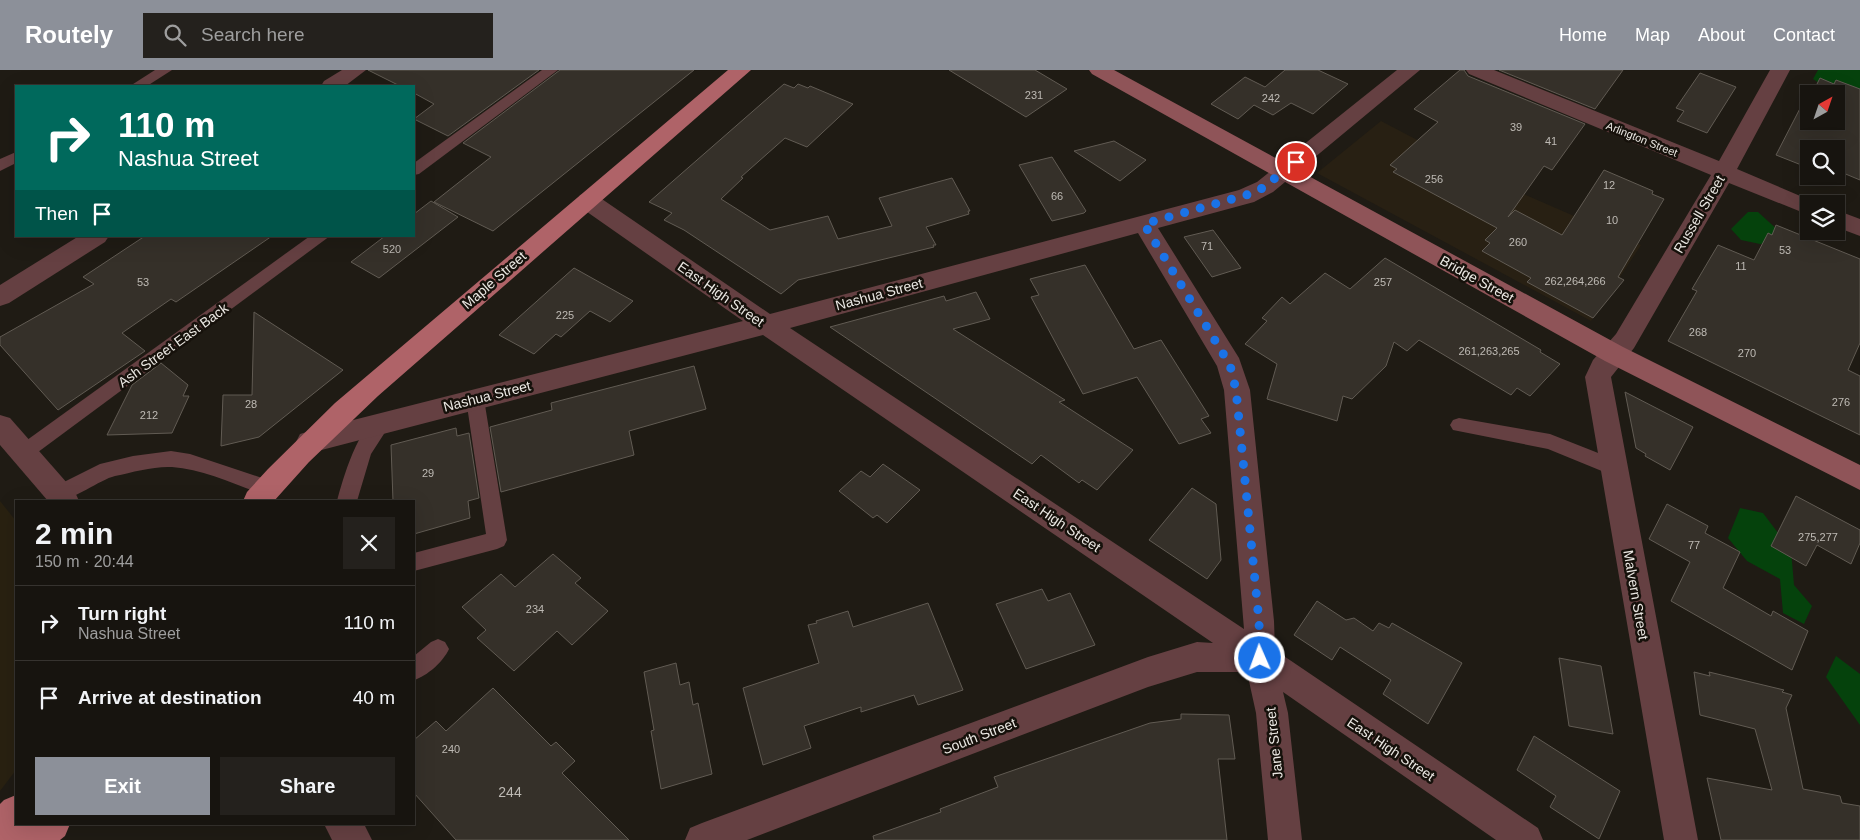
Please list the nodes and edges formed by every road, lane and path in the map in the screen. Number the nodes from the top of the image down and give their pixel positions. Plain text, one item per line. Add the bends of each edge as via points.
1 (165, 70) edge
2 (356, 70) edge
3 (551, 70) edge
4 (741, 70) edge
5 (1098, 70) edge
6 (1410, 70) edge
7 (1476, 70) edge
8 (1780, 70) edge
9 (139, 85) edge
10 (333, 85) edge
11 (15, 158) edge
12 (0, 166) edge
13 (415, 169) edge
14 (1284, 171) junction
15 (1724, 172) junction
16 (588, 201) junction
17 (1800, 203) edge
18 (1845, 222) edge
19 (1144, 224) junction
20 (1860, 228) edge
21 (95, 237) edge
22 (321, 237) edge
23 (0, 297) edge
24 (766, 324) junction
25 (1614, 354) junction
26 (475, 399) junction
27 (382, 423) junction
28 (1459, 425) dead end
29 (0, 426) edge
30 (310, 442) junction
31 (23, 453) junction
32 (1614, 468) junction
33 (1860, 478) edge
34 (262, 495) edge
35 (62, 498) edge
36 (347, 500) edge
37 (415, 562) edge
38 (438, 649) dead end
39 (1260, 658) junction
40 (415, 669) edge
41 (15, 813) edge
42 (52, 825) edge
43 (342, 825) edge
44 (0, 830) edge
45 (30, 840) edge
46 (355, 840) edge
47 (702, 840) edge
48 (1284, 840) edge
49 (1526, 840) edge
50 (1681, 840) edge

1 - 9 lane
2 - 10 street
3 - 13 lane
4 - 16 main road, Maple Street
5 - 14 main road, Bridge Street
6 - 14 street, Nashua Street
7 - 15 street, Arlington Street
8 - 15 street, Russell Street
11 - 12 lane
14 - 19 street, Nashua Street via 1265,187 1246,196
14 - 25 main road, Bridge Street
15 - 17 street, Arlington Street
15 - 25 street, Russell Street via 1625,341
16 - 24 street, East High Street
16 - 30 main road, Maple Street
18 - 20 street
19 - 24 street, Nashua Street
19 - 39 street, Jane Street via 1230,365 1238,400
21 - 23 street
22 - 31 lane, Ash Street East Back
24 - 26 street, Nashua Street
24 - 39 street, East High Street
25 - 32 street, Malvern Street via 1598,377
25 - 33 main road, Bridge Street
26 - 27 street, Nashua Street
26 - 37 lane via 497,540
27 - 30 street, Nashua Street
27 - 36 lane via 362,451
28 - 32 lane via 1550,442
29 - 31 street
30 - 34 main road, Maple Street
31 - 35 street
32 - 50 street, Malvern Street
34 - 35 lane via 190,462 171,459 100,472
38 - 40 lane
39 - 47 street, South Street via 1197,657 1148,672
39 - 48 street, Jane Street via 1272,712
39 - 49 street, East High Street
41 - 44 main road
42 - 45 main road
43 - 46 street

